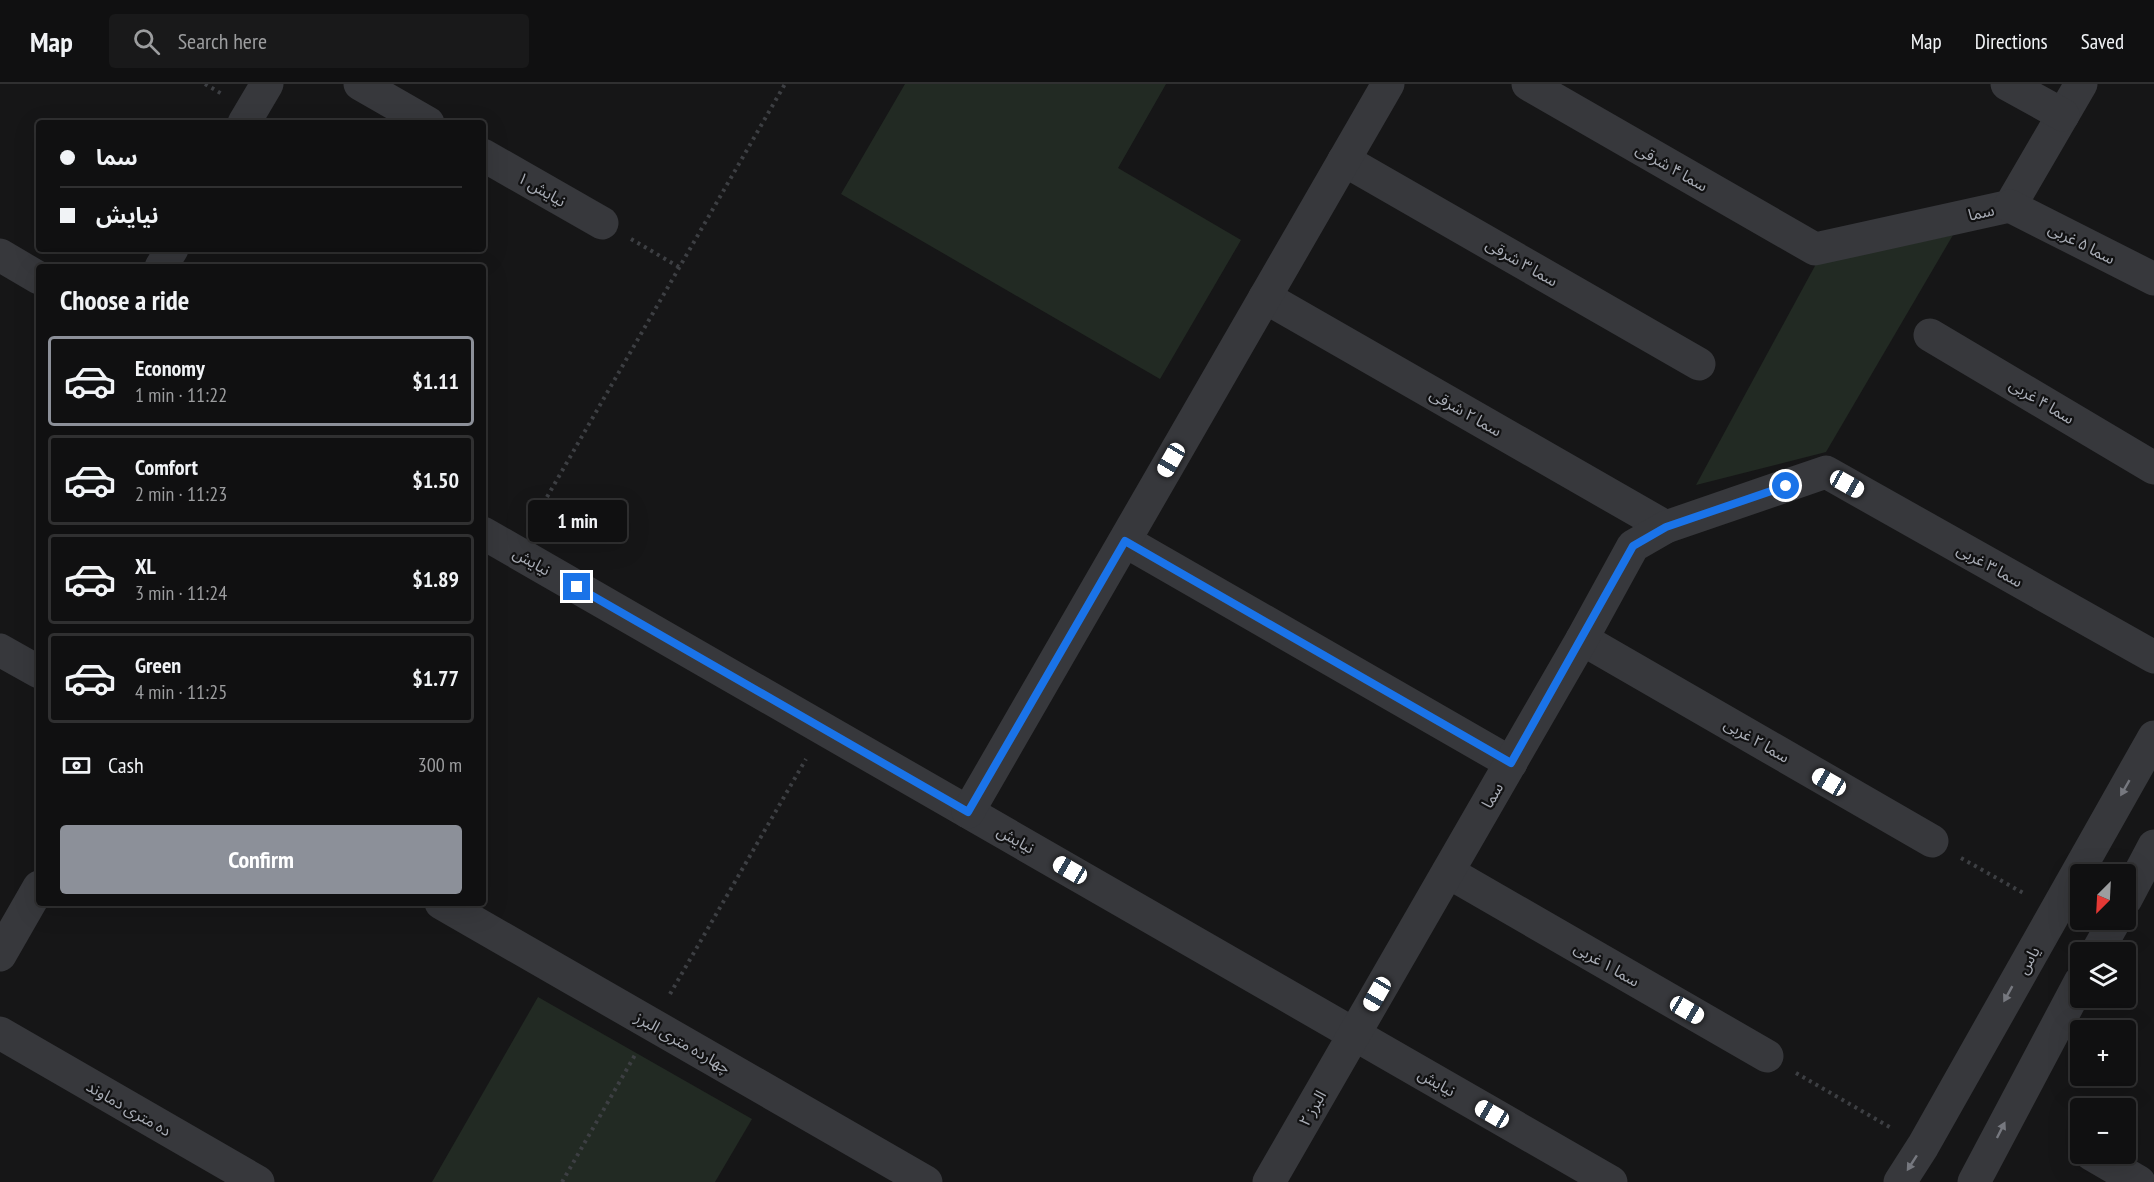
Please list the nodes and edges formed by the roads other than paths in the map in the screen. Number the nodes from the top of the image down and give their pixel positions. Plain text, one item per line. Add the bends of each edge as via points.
1 (267, 84) edge
2 (360, 84) edge
3 (1388, 84) edge
4 (1528, 84) edge
5 (2007, 84) edge
6 (2081, 84) edge
7 (2063, 115) junction
8 (246, 120) edge
9 (423, 120) edge
10 (486, 156) edge
11 (1344, 160) junction
12 (2010, 206) junction
13 (602, 223) road end
14 (1815, 249) joint
15 (0, 255) edge
16 (36, 276) edge
17 (2154, 279) edge
18 (1265, 297) junction
19 (1930, 335) dead end
20 (1699, 364) dead end
21 (2154, 468) edge
22 (1826, 472) joint
23 (1666, 527) junction
24 (486, 535) edge
25 (1125, 541) junction
26 (1582, 639) junction
27 (0, 650) edge
28 (2154, 657) edge
29 (36, 670) edge
30 (2154, 737) edge
31 (1511, 763) junction
32 (968, 812) junction
33 (1932, 841) road end
34 (2154, 846) edge
35 (1448, 872) junction
36 (2136, 880) edge
37 (36, 892) edge
38 (446, 906) edge
39 (0, 955) edge
40 (2070, 1001) edge
41 (0, 1033) edge
42 (1354, 1034) junction
43 (1767, 1056) road end
44 (2108, 1164) edge
45 (258, 1182) edge
46 (926, 1182) edge
47 (1269, 1182) edge
48 (1611, 1182) edge
49 (1900, 1182) edge
50 (1974, 1182) edge
51 (2139, 1182) edge

1 - 8 street
2 - 9 street
3 - 11 street
4 - 14 street, سما ۴ شرقی
5 - 7 street
6 - 7 street, سما
7 - 12 street, سما
10 - 13 street, نیایش ۱
11 - 18 street
11 - 20 street, سما ۳ شرقی
12 - 14 street, سما
12 - 17 street, سما ۵ غربی
15 - 16 street
18 - 23 street, سما ۲ شرقی
18 - 25 street
19 - 21 street, سما ۴ غربی
22 - 23 street, سما
22 - 28 street, سما ۳ غربی
23 - 26 street, سما via 1633,546
24 - 32 street, نیایش
25 - 31 street
25 - 32 street
26 - 31 street, سما
26 - 33 street, سما ۲ غربی
27 - 29 street
30 -> 49 street, یاس
31 - 35 street, سما
32 - 42 street, نیایش
34 - 36 street
35 - 42 street, سما
35 - 43 street, سما ۱ غربی
37 - 39 street
38 - 46 street, چهارده متری البرز
50 -> 40 street
41 - 45 street, ده متری دماوند
42 - 47 street, البرز ۲
42 - 48 street, نیایش
44 - 51 street

